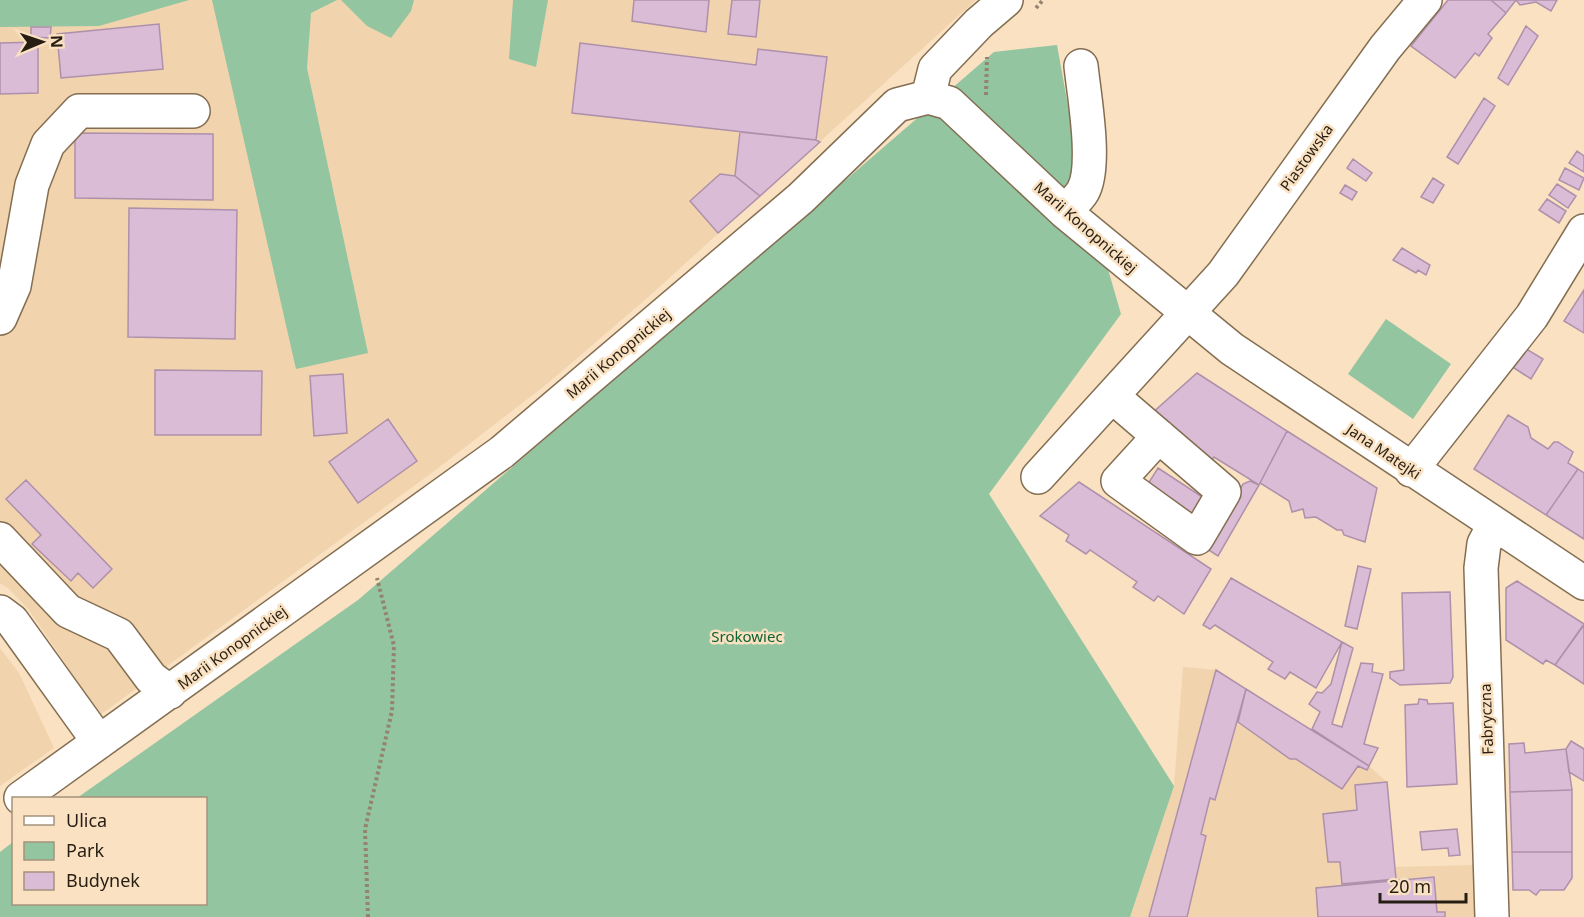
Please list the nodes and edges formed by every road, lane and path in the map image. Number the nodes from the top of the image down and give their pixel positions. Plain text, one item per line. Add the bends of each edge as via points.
1 (1043, 0) edge
2 (1425, 0) edge
3 (1018, 7) edge
4 (988, 52) dead end
5 (1081, 66) dead end
6 (928, 97) junction
7 (986, 105) dead end
8 (193, 111) dead end
9 (1065, 212) junction
10 (1584, 231) edge
11 (1188, 314) junction
12 (0, 318) edge
13 (1113, 396) junction
14 (1159, 436) dead end
15 (1411, 470) junction
16 (1038, 477) dead end
17 (1494, 525) junction
18 (0, 539) edge
19 (376, 544) junction
20 (1584, 583) edge
21 (0, 612) edge
22 (170, 692) junction
23 (99, 742) junction
24 (22, 797) edge
25 (368, 917) edge
26 (1492, 917) edge

1 - 3 path
2 - 11 street, Piastowska via 1385,48 1223,274
3 - 6 street via 979,23 935,69
4 - 7 path
5 - 9 street via 1090,149 1088,171 1084,190
6 - 9 street, Marii Konopnickiej via 949,103
6 - 19 street, Marii Konopnickiej via 897,105 801,198 502,452
8 - 12 street via 79,111 48,144 32,185 14,285
9 - 11 street, Marii Konopnickiej
10 - 15 street via 1532,316
11 - 13 street, Piastowska
11 - 15 street, Jana Matejki via 1232,349
13 - 14 street
13 - 16 street, Piastowska
15 - 17 street, Jana Matejki
17 - 20 street, Jana Matejki
17 - 26 street, Fabryczna via 1484,544 1481,568
18 - 22 street via 68,611 119,635 151,678
19 - 22 street, Marii Konopnickiej
19 - 25 path via 377,581 394,646 393,711 364,829
21 - 23 street via 12,621
22 - 23 street, Marii Konopnickiej
23 - 24 street, Marii Konopnickiej

